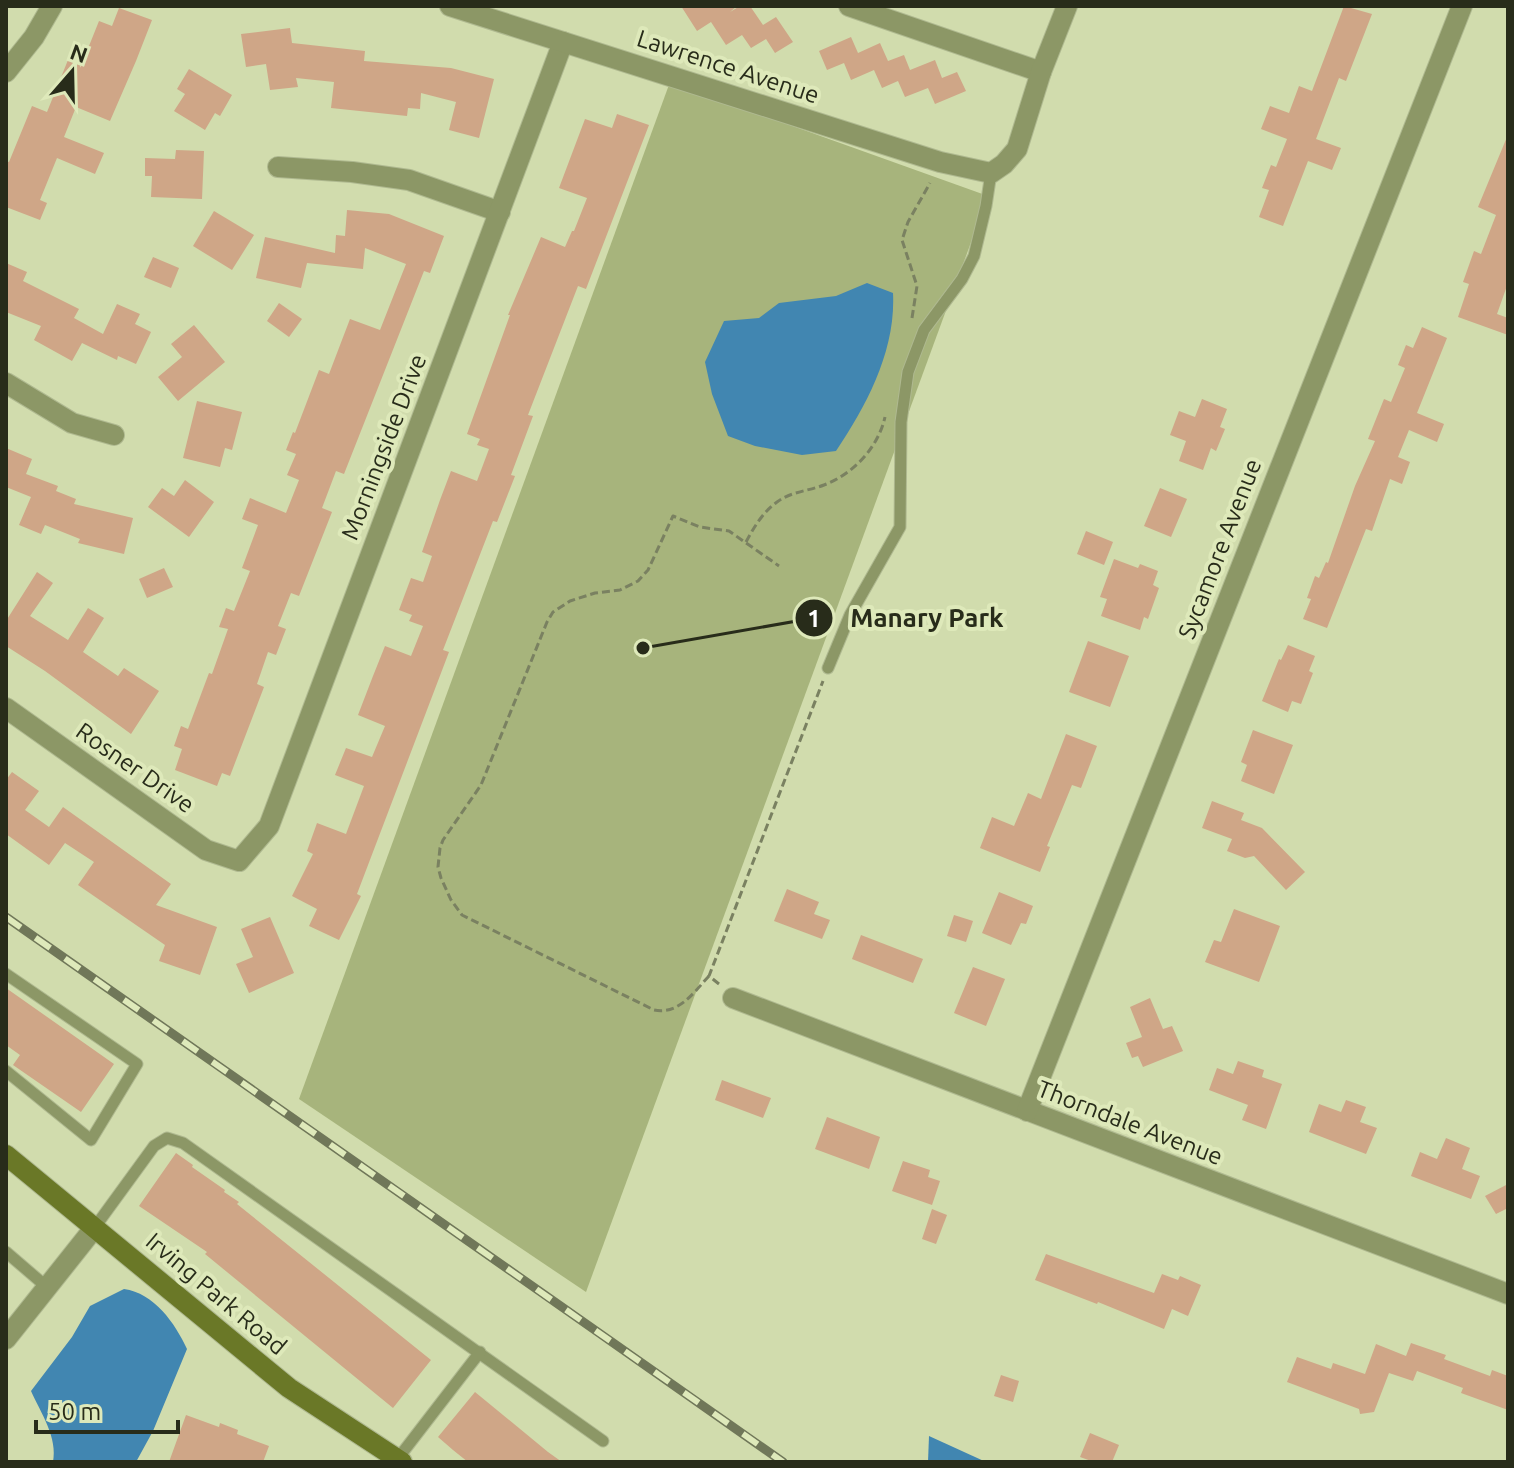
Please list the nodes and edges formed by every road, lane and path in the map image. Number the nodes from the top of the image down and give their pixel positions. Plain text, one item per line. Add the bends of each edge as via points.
1 (52, 6) edge
2 (450, 6) edge
3 (849, 6) edge
4 (1067, 6) edge
5 (1462, 6) edge
6 (563, 42) junction
7 (6, 72) edge
8 (1041, 72) junction
9 (278, 167) dead end
10 (991, 173) junction
11 (930, 183) dead end
12 (500, 212) junction
13 (911, 324) dead end
14 (6, 383) edge
15 (886, 408) dead end
16 (114, 435) dead end
17 (746, 542) junction
18 (779, 566) dead end
19 (828, 668) joint
20 (6, 708) edge
21 (239, 861) joint
22 (6, 974) edge
23 (709, 976) junction
24 (733, 998) joint
25 (6, 1071) edge
26 (1027, 1111) junction
27 (6, 1155) edge
28 (95, 1227) junction
29 (6, 1252) edge
30 (48, 1288) junction
31 (1508, 1294) edge
32 (6, 1339) edge
33 (480, 1352) junction
34 (603, 1441) dead end
35 (399, 1461) edge

1 - 7 street
2 - 6 street, Lawrence Avenue
3 - 8 street
4 - 8 street
5 - 26 street, Sycamore Avenue
6 - 10 street, Lawrence Avenue via 940,162
6 - 12 street, Morningside Drive
8 - 10 street via 1017,149
9 - 12 street via 409,180
10 - 19 lane via 974,256 924,330 908,372 901,422 900,527 850,615
11 - 13 path via 902,240 917,286
12 - 21 street, Morningside Drive via 269,826
14 - 16 street via 72,423
15 - 17 path via 877,439 853,468 778,501
17 - 18 path
17 - 23 path via 729,531 673,516 638,581 620,590 582,596 553,612 481,785 443,840 438,856 446,891 462,915 654,1010 676,1008
19 - 23 path
20 - 21 street, Rosner Drive via 206,850
22 - 25 lane via 137,1064 91,1140
23 - 24 path
24 - 26 street, Thorndale Avenue
26 - 31 street, Thorndale Avenue
27 - 28 main road, Irving Park Road
28 - 30 street
28 - 33 lane via 154,1146 167,1138 183,1143
28 - 35 main road, Irving Park Road via 289,1388
29 - 30 lane
30 - 32 street
33 - 34 lane
33 - 35 lane

